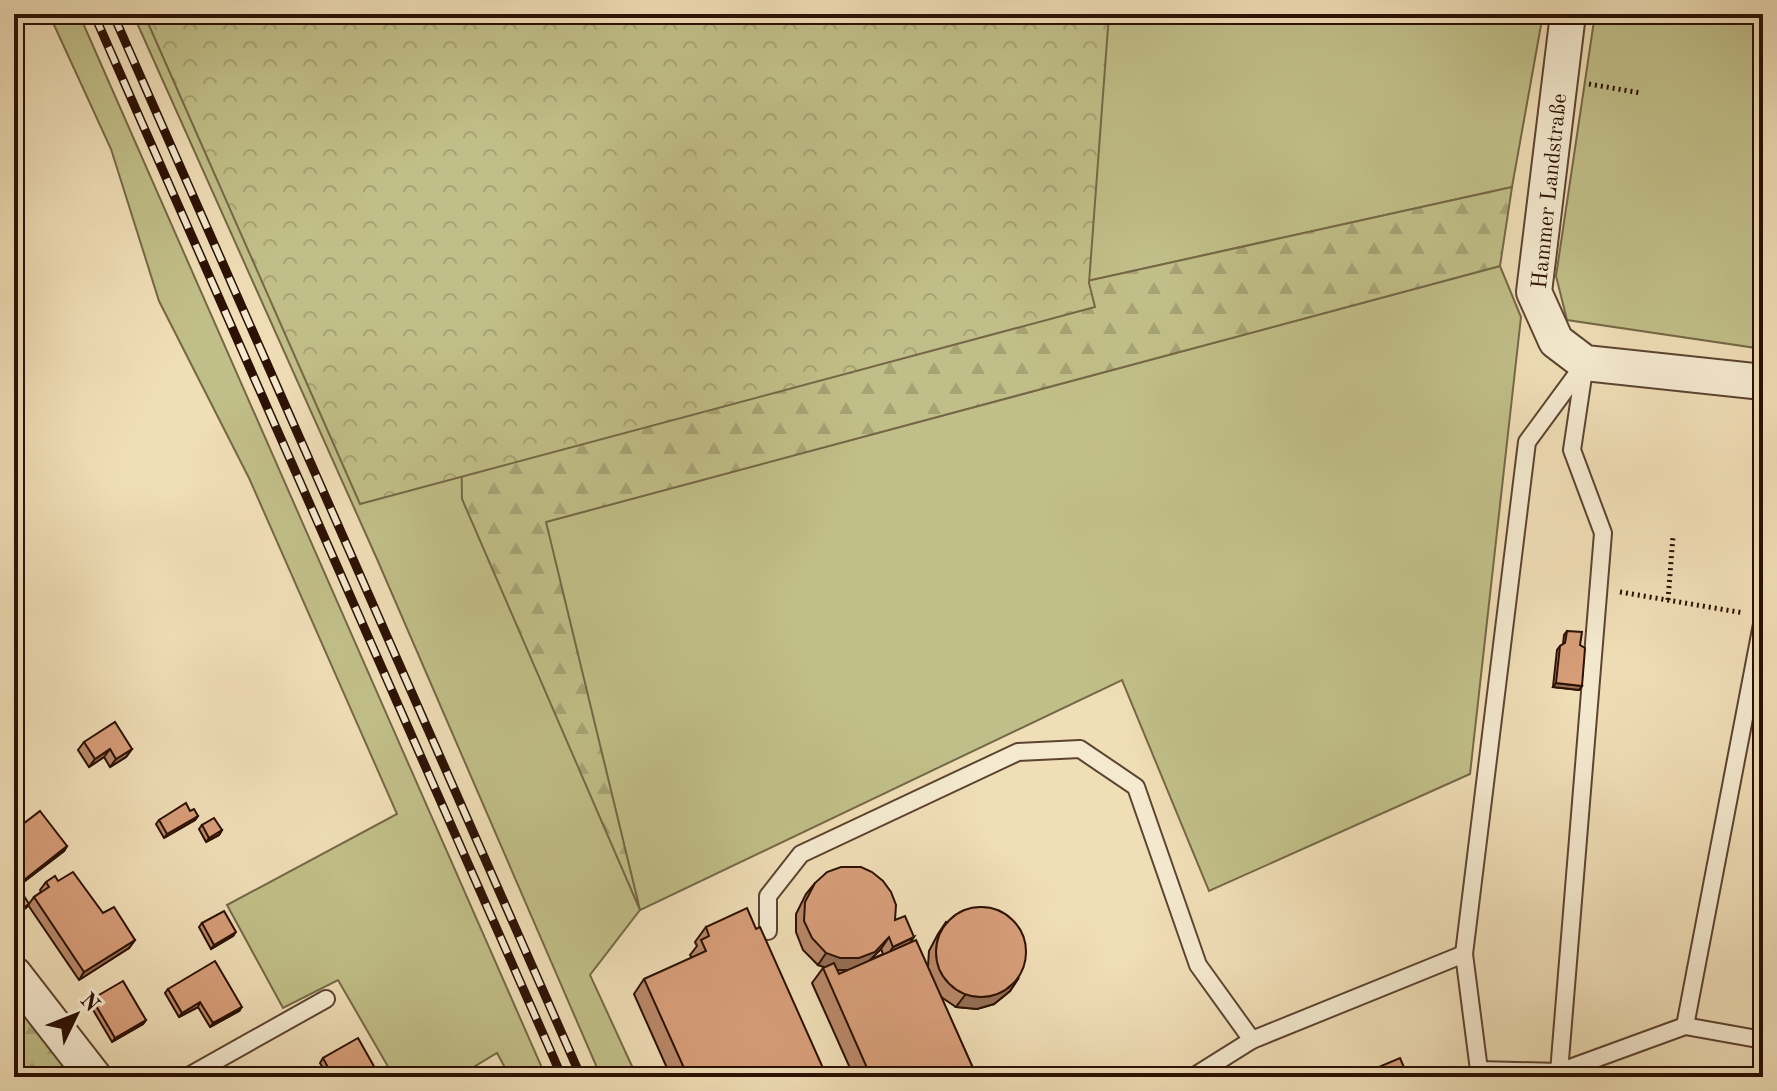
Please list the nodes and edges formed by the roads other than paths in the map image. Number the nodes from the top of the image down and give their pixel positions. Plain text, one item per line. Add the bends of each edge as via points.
1 (1568, 14) edge
2 (1585, 363) junction
3 (1763, 382) edge
4 (1756, 617) edge
5 (768, 931) dead end
6 (1464, 954) junction
7 (14, 974) edge
8 (326, 999) dead end
9 (1685, 1026) junction
10 (1252, 1040) junction
11 (1763, 1040) edge
12 (1559, 1072) junction
13 (1481, 1073) edge
14 (94, 1077) edge
15 (187, 1077) edge
16 (1193, 1077) edge

1 - 2 street, Hammer Landstraße via 1534,292 1556,341
2 - 3 street
2 - 6 lane via 1527,442
2 - 12 lane via 1572,450 1603,533
4 - 9 lane
5 - 10 lane via 768,896 801,854 1018,752 1080,749 1136,787 1198,965
6 - 10 lane
6 - 13 lane
7 - 14 street
8 - 15 lane
9 - 11 lane
9 - 12 lane
10 - 16 lane
12 - 13 lane

